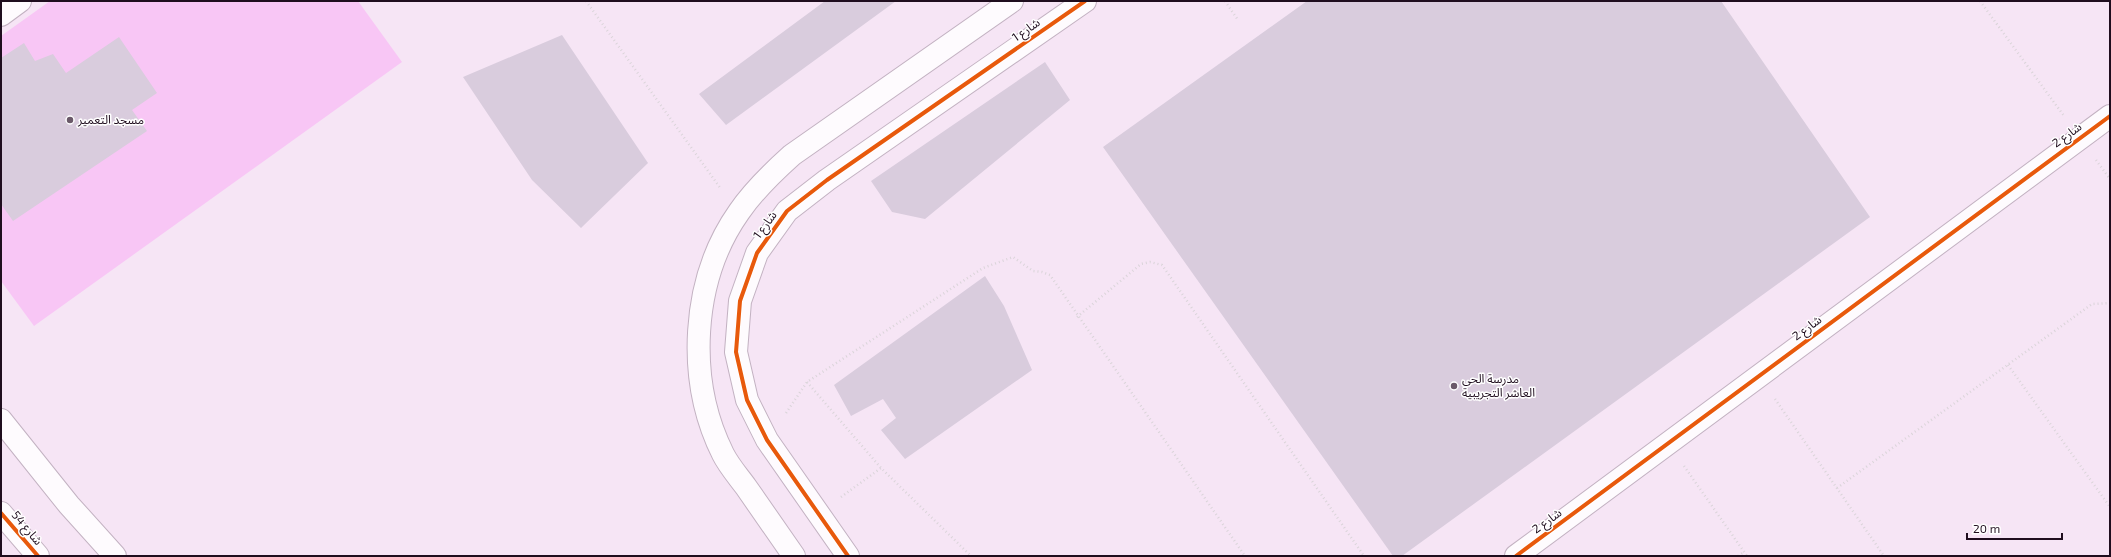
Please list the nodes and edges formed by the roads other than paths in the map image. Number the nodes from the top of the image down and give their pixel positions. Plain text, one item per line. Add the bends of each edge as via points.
1 (20, 1) edge
2 (1012, 1) edge
3 (1085, 1) edge
4 (1, 15) edge
5 (2110, 116) edge
6 (1, 420) edge
7 (1, 513) edge
8 (38, 556) edge
9 (115, 556) edge
10 (794, 556) edge
11 (848, 556) edge
12 (1516, 556) edge

1 - 4 street
2 - 10 street via 792,155 763,182 738,213 718,251 705,291 698,333 700,376 709,417 724,455
3 - 11 street, شارع 1 via 827,180 787,211 757,253 740,301 736,352 747,400 767,440
5 - 12 street, شارع 2
6 - 9 street via 69,505
7 - 8 street, شارع 54

